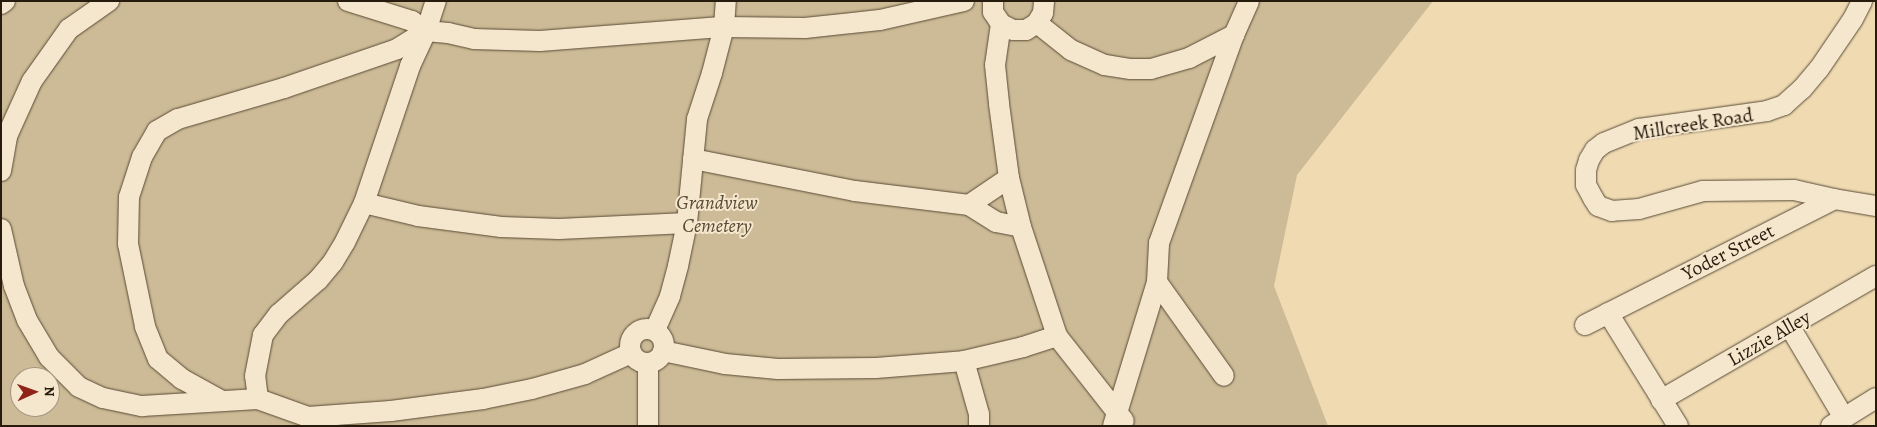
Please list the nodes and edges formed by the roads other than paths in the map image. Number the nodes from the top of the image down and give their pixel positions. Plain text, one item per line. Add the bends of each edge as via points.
1 (5, 1) edge
2 (109, 1) edge
3 (348, 1) edge
4 (436, 1) edge
5 (726, 1) edge
6 (964, 1) edge
7 (993, 1) edge
8 (1044, 1) edge
9 (1249, 1) edge
10 (1862, 1) edge
11 (1, 4) edge
12 (1037, 23) junction
13 (1001, 24) junction
14 (724, 27) junction
15 (426, 31) junction
16 (1234, 35) junction
17 (694, 159) junction
18 (1, 171) edge
19 (1009, 178) junction
20 (1834, 199) junction
21 (364, 203) junction
22 (969, 205) junction
23 (1876, 206) edge
24 (687, 223) junction
25 (1021, 227) junction
26 (1, 229) edge
27 (1876, 276) edge
28 (1156, 282) junction
29 (1608, 312) junction
30 (1585, 325) dead end
31 (1790, 327) junction
32 (655, 330) junction
33 (1057, 336) junction
34 (663, 351) junction
35 (631, 353) junction
36 (964, 361) junction
37 (648, 364) junction
38 (1224, 376) dead end
39 (1876, 398) edge
40 (222, 400) junction
41 (258, 400) junction
42 (1661, 400) junction
43 (1119, 421) edge
44 (315, 422) edge
45 (1837, 422) edge
46 (648, 426) edge
47 (980, 426) edge
48 (1678, 426) edge

1 - 11 street
2 - 18 street via 69,29 32,81 7,136
3 - 15 street via 412,21
4 - 15 street
5 - 14 street
6 - 14 street via 880,20 804,28
7 - 13 street via 993,12
8 - 12 street via 1043,13
9 - 16 street
10 - 20 street, Millcreek Road via 1819,69 1784,105 1767,112 1639,130 1604,143 1588,160 1586,170 1586,185 1598,206 1612,211 1640,209 1703,191 1794,190
12 - 13 street via 1026,30 1013,30
12 - 16 street via 1071,50 1105,65 1131,69 1151,69 1189,58
13 - 19 street via 995,65
14 - 15 street via 540,41 474,39
14 - 17 street via 697,119
15 - 21 street via 410,66
15 - 40 street via 388,52 284,88 178,119 157,131 142,157 129,197 128,244 145,326 158,359 182,379
16 - 28 street via 1159,243
17 - 22 street via 855,191
17 - 24 street
19 - 22 street
19 - 25 street
20 - 23 street
20 - 29 street, Yoder Street
21 - 24 street via 418,216 501,227 559,229
21 - 41 street via 333,262 318,280 279,314 263,335 255,376
22 - 25 street via 996,222
24 - 32 street via 670,296
25 - 33 street
26 - 40 street via 14,286 27,320 49,357 79,386 103,398 142,406
27 - 31 street, Lizzie Alley
28 - 38 street
28 - 43 street
29 - 30 street, Yoder Street
29 - 42 street
31 - 42 street, Lizzie Alley
31 - 45 street
32 - 34 street via 664,343
32 - 35 street via 644,328 635,333 630,342
33 - 36 street
33 - 43 street
34 - 36 street via 725,364 778,369 876,368
34 - 37 street
35 - 37 street via 638,361
35 - 44 street via 585,374 532,389
36 - 47 street
37 - 46 street
39 - 45 street
40 - 41 street
41 - 44 street
42 - 48 street

